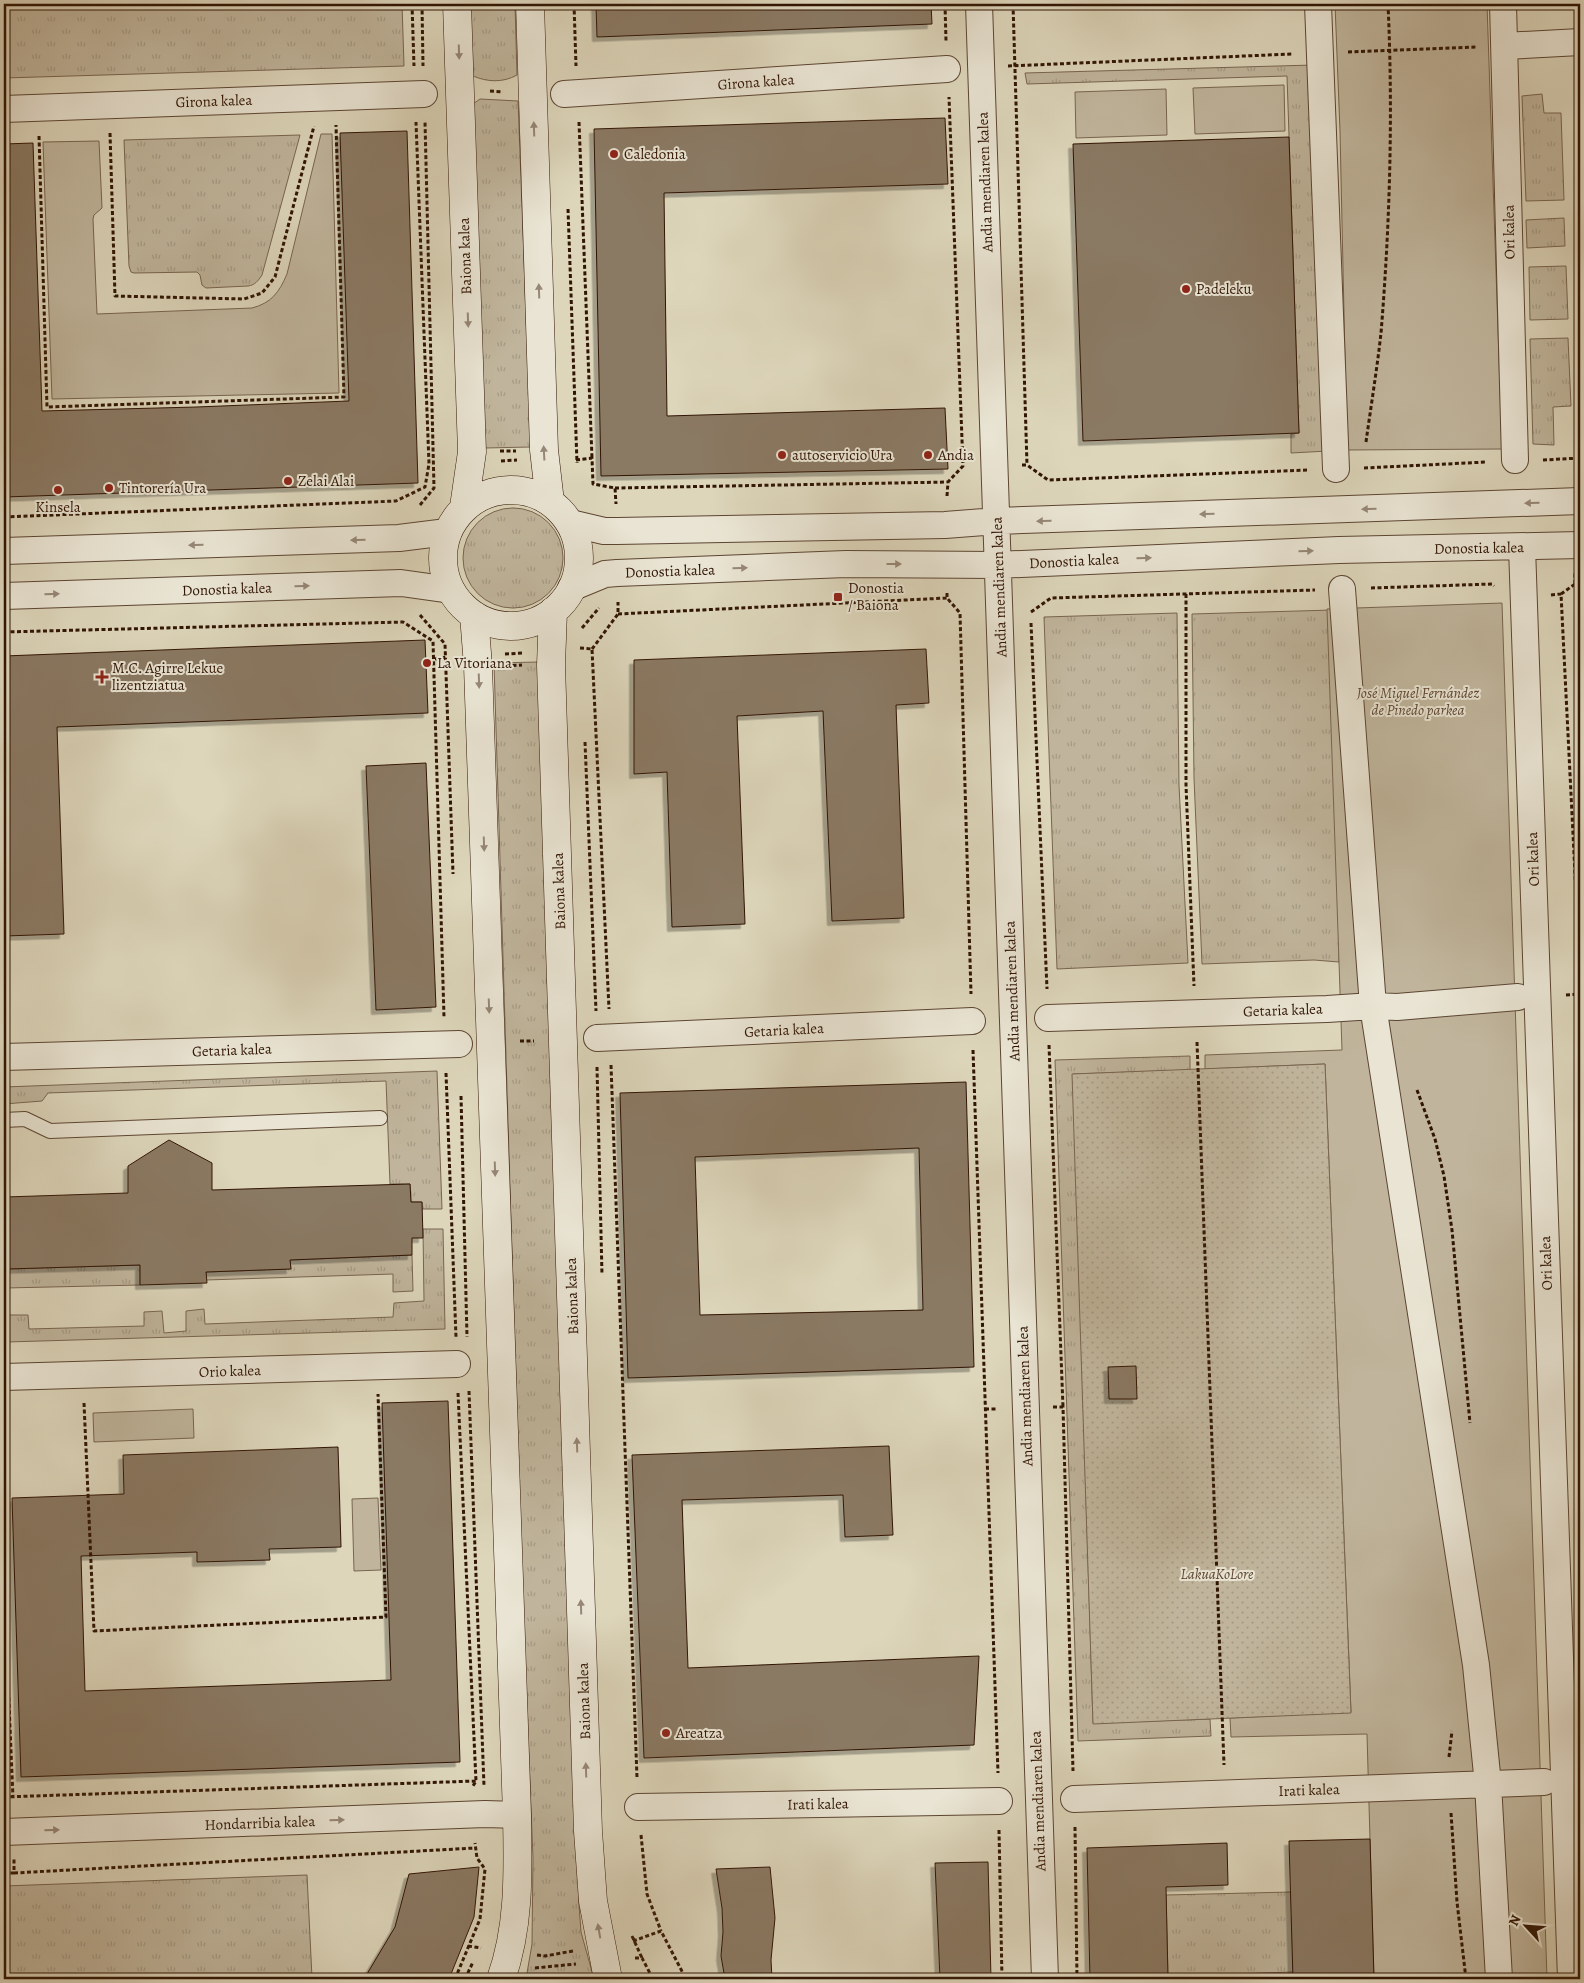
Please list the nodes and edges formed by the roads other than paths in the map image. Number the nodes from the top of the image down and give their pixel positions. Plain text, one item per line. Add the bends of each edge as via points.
1 (457, 4) edge
2 (530, 4) edge
3 (979, 4) edge
4 (1318, 4) edge
5 (1503, 4) edge
6 (1580, 42) edge
7 (1505, 46) junction
8 (947, 69) road end
9 (420, 94) road end
10 (571, 94) road end
11 (4, 109) edge
12 (1515, 460) road end
13 (1336, 469) road end
14 (550, 502) junction
15 (1580, 502) edge
16 (464, 507) junction
17 (997, 521) junction
18 (570, 523) junction
19 (447, 532) junction
20 (1580, 545) edge
21 (1522, 547) junction
22 (4, 551) edge
23 (997, 565) junction
24 (572, 588) junction
25 (1342, 589) road end
26 (450, 590) junction
27 (4, 596) edge
28 (553, 611) junction
29 (474, 615) junction
30 (1518, 997) dead end
31 (1373, 1006) junction
32 (1048, 1018) road end
33 (972, 1021) road end
34 (604, 1038) road end
35 (452, 1044) road end
36 (4, 1057) edge
37 (380, 1118) dead end
38 (4, 1120) edge
39 (464, 1366) road end
40 (4, 1377) edge
41 (1563, 1780) edge
42 (1488, 1784) junction
43 (1074, 1799) road end
44 (998, 1801) road end
45 (638, 1808) road end
46 (517, 1815) junction
47 (9, 1832) edge
48 (606, 1970) edge
49 (504, 1973) edge
50 (1045, 1979) edge
51 (1499, 1979) edge
52 (1571, 1979) edge

1 -> 16 street, Baiona kalea via 472,452
14 -> 2 street via 544,450
3 - 17 street, Andia mendiaren kalea
4 - 13 street
5 - 7 street, Ori kalea
6 - 7 street
7 - 12 street, Ori kalea
8 - 10 street, Girona kalea
9 - 11 street, Girona kalea
14 - 16 street via 534,493 497,491
14 - 18 street
15 -> 17 street
16 - 19 street
17 - 18 street via 617,532
17 - 23 street, Andia mendiaren kalea
18 - 24 street via 579,556
19 -> 22 street via 407,537
19 - 26 street via 442,552
20 - 21 street, Donostia kalea
23 -> 21 street, Donostia kalea via 1339,550
21 - 41 street, Ori kalea
24 -> 23 street, Donostia kalea via 605,574 846,564
23 - 50 street, Andia mendiaren kalea
24 - 28 street
25 - 31 street
27 -> 26 street, Donostia kalea via 407,584
26 - 29 street
28 - 29 street via 538,620 514,625 489,622
48 -> 28 street, Baiona kalea via 594,1901 588,1831 551,665
29 -> 46 street
30 - 31 street, Getaria kalea
31 - 32 street, Getaria kalea
31 - 42 street via 1476,1665
33 - 34 street, Getaria kalea
35 - 36 street, Getaria kalea
37 - 38 lane via 50,1131 25,1119
39 - 40 street, Orio kalea
41 - 42 street, Irati kalea
41 - 52 street, Ori kalea
42 - 43 street, Irati kalea
42 - 51 street
44 - 45 street, Irati kalea
47 -> 46 street, Hondarribia kalea
46 - 49 street via 515,1920

